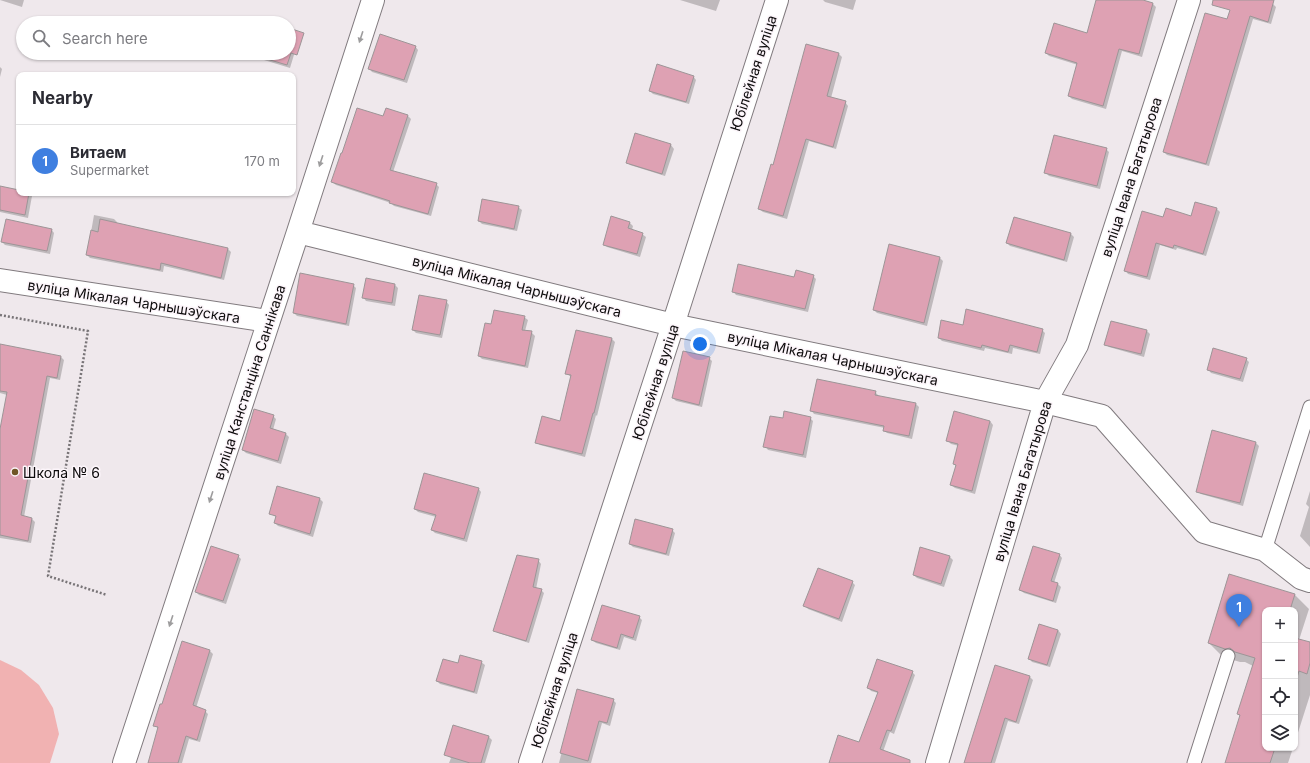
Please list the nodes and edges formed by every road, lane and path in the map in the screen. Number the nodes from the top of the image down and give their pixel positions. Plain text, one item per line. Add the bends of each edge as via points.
1 (373, 0) edge
2 (777, 0) edge
3 (1189, 0) edge
4 (298, 232) junction
5 (0, 280) edge
6 (0, 315) edge
7 (268, 321) junction
8 (673, 325) junction
9 (1045, 402) junction
10 (1310, 407) edge
11 (1265, 550) junction
12 (1310, 581) edge
13 (107, 595) dead end
14 (1228, 656) dead end
15 (124, 763) edge
16 (530, 763) edge
17 (937, 763) edge
18 (1194, 763) edge

1 -> 4 street, вуліца Канстанціна Саннікава
2 - 8 street, Юбілейная вуліца
3 - 9 street, вуліца Івана Багатырова via 1077,345
4 - 7 street, вуліца Канстанціна Саннікава
4 - 8 street, вуліца Мікалая Чарнышэўскага
5 - 7 street, вуліца Мікалая Чарнышэўскага
6 - 13 path via 88,331 48,576
7 -> 15 street, вуліца Канстанціна Саннікава
8 - 9 street, вуліца Мікалая Чарнышэўскага
8 - 16 street, Юбілейная вуліца
9 - 11 street, вуліца Мікалая Чарнышэўскага via 1102,416 1204,532
9 - 17 street, вуліца Івана Багатырова
10 - 11 lane
11 - 12 street, вуліца Мікалая Чарнышэўскага via 1301,578
14 - 18 lane

